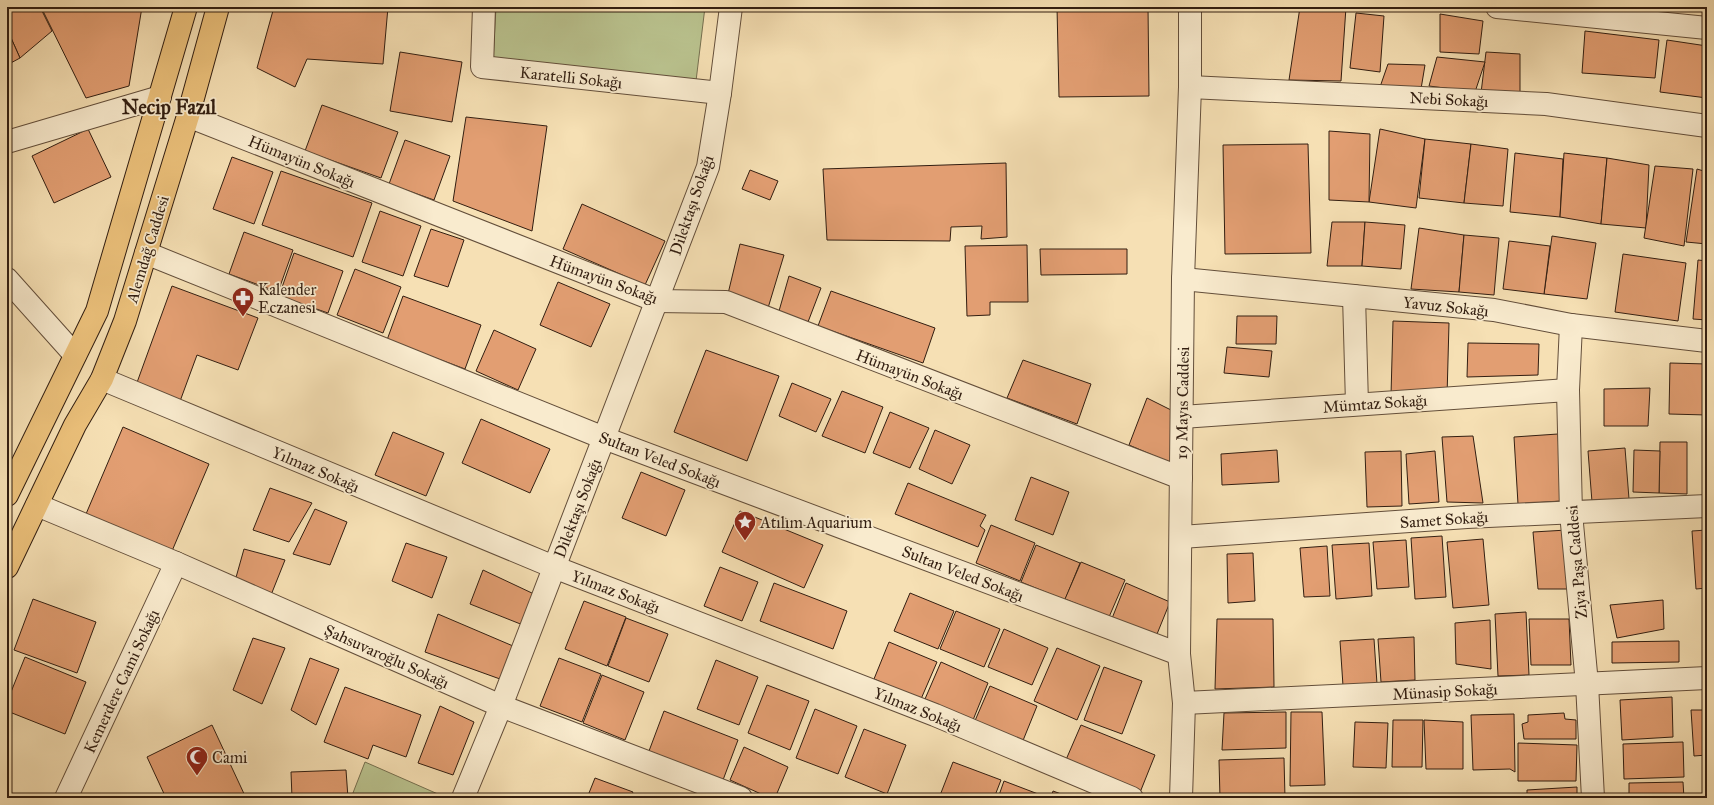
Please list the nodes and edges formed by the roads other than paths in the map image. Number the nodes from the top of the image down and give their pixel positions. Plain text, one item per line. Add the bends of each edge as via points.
1 (186, 7) edge
2 (218, 7) edge
3 (484, 7) edge
4 (731, 7) edge
5 (1190, 7) edge
6 (1496, 7) edge
7 (1707, 28) edge
8 (1190, 87) junction
9 (720, 93) junction
10 (160, 97) junction
11 (188, 116) junction
12 (1707, 126) edge
13 (7, 142) edge
14 (146, 252) junction
15 (7, 278) edge
16 (1183, 279) junction
17 (1354, 296) junction
18 (656, 301) junction
19 (1571, 325) junction
20 (1707, 341) edge
21 (75, 355) junction
22 (102, 380) junction
23 (1568, 390) junction
24 (1357, 404) junction
25 (1182, 416) junction
26 (604, 438) junction
27 (16, 465) edge
28 (1181, 478) junction
29 (7, 495) edge
30 (37, 505) junction
31 (1707, 506) edge
32 (1571, 513) junction
33 (1181, 537) junction
34 (176, 563) junction
35 (7, 567) edge
36 (554, 567) junction
37 (1179, 654) junction
38 (1707, 678) edge
39 (1587, 684) junction
40 (1184, 703) junction
41 (501, 706) junction
42 (66, 798) edge
43 (463, 798) edge
44 (741, 798) edge
45 (1132, 798) edge
46 (1181, 798) edge
47 (1593, 798) edge

1 - 10 main road, Alemdağ Caddesi
2 - 11 main road, Alemdağ Caddesi
3 - 9 street, Karatelli Sokağı via 482,67
4 - 9 street, Dilektaşı Sokağı
5 - 8 street, 19 Mayıs Caddesi
6 - 7 street
8 - 12 street, Nebi Sokağı via 1546,104
8 - 16 street, 19 Mayıs Caddesi
9 - 18 street, Dilektaşı Sokağı via 708,167
10 - 11 main road
10 - 13 street
10 - 21 main road, Alemdağ Caddesi via 97,311
11 - 14 main road, Alemdağ Caddesi
11 - 18 street, Hümayün Sokağı
14 - 22 main road, Alemdağ Caddesi via 126,321
14 - 26 street, Sultan Veled Sokağı
15 - 21 street
16 - 17 street, Yavuz Sokağı
16 - 25 street, 19 Mayıs Caddesi
17 - 19 street, Yavuz Sokağı via 1494,310
17 - 24 street
18 - 26 street, Dilektaşı Sokağı
18 - 28 street, Hümayün Sokağı via 726,302
19 - 20 street, Yavuz Sokağı
19 - 23 street, Ziya Paşa Caddesi
21 - 22 main road
21 - 27 main road, Alemdağ Caddesi
22 - 30 main road, Alemdağ Caddesi via 75,425
22 - 36 street, Yılmaz Sokağı
23 - 24 street, Mümtaz Sokağı
23 - 32 street, Ziya Paşa Caddesi
24 - 25 street, Mümtaz Sokağı
25 - 28 street, 19 Mayıs Caddesi
26 - 36 street, Dilektaşı Sokağı
26 - 37 street, Sultan Veled Sokağı
27 - 29 main road, Alemdağ Caddesi
28 - 33 street, 19 Mayıs Caddesi
30 - 34 street, Şahsuvaroğlu Sokağı
30 - 35 main road, Alemdağ Caddesi
31 - 32 street, Samet Sokağı
32 - 33 street, Samet Sokağı via 1467,517
32 - 39 street, Ziya Paşa Caddesi
33 - 37 street, 19 Mayıs Caddesi
34 - 41 street, Şahsuvaroğlu Sokağı
34 - 42 street, Kemerdere Cami Sokağı
36 - 41 street, Dilektaşı Sokağı
36 - 45 street, Yılmaz Sokağı via 934,715
37 - 40 street, 19 Mayıs Caddesi
38 - 39 street, Münasip Sokağı
39 - 40 street, Münasip Sokağı
39 - 47 street, Ziya Paşa Caddesi
40 - 46 street, 19 Mayıs Caddesi
41 - 43 street, Dilektaşı Sokağı
41 - 44 street, Şahsuvaroğlu Sokağı

